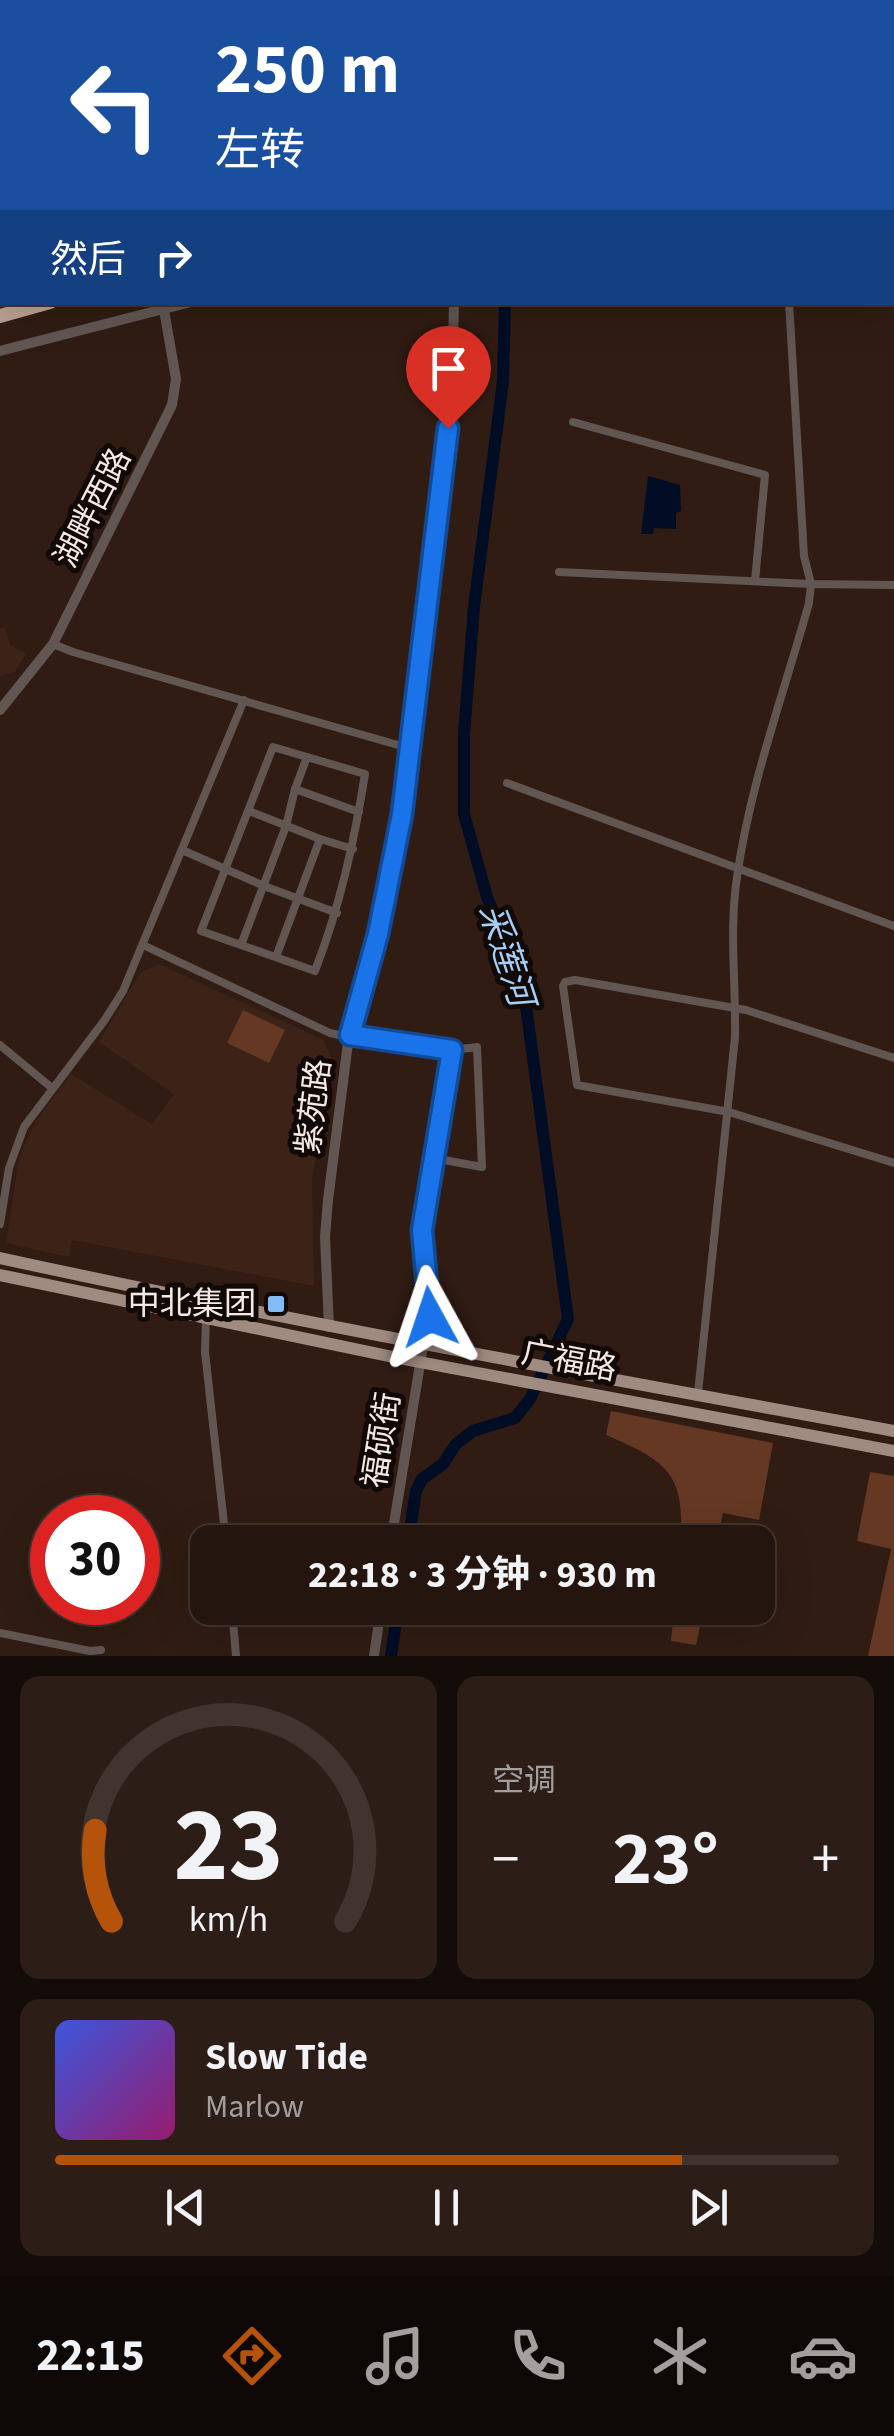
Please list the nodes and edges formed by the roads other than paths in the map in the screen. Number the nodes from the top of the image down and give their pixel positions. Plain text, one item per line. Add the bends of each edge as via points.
1 (39, 305) edge
2 (181, 305) edge
3 (454, 305) edge
4 (788, 305) edge
5 (164, 310) junction
6 (0, 316) edge
7 (0, 351) edge
8 (573, 422) dead end
9 (559, 572) dead end
10 (755, 582) junction
11 (811, 584) junction
12 (894, 585) edge
13 (53, 644) junction
14 (244, 700) junction
15 (0, 710) edge
16 (412, 749) junction
17 (307, 757) junction
18 (508, 783) dead end
19 (295, 789) junction
20 (248, 811) junction
21 (359, 812) junction
22 (286, 826) junction
23 (320, 838) junction
24 (353, 849) junction
25 (182, 850) junction
26 (738, 868) junction
27 (226, 870) junction
28 (264, 886) junction
29 (298, 900) junction
30 (337, 913) junction
31 (894, 926) edge
32 (143, 945) junction
33 (241, 945) junction
34 (276, 957) junction
35 (736, 1008) junction
36 (350, 1035) junction
37 (0, 1045) edge
38 (452, 1050) junction
39 (894, 1058) edge
40 (52, 1088) junction
41 (729, 1112) junction
42 (433, 1158) junction
43 (894, 1163) edge
44 (0, 1224) edge
45 (0, 1258) edge
46 (0, 1276) edge
47 (206, 1318) junction
48 (330, 1327) junction
49 (423, 1346) junction
50 (419, 1362) junction
51 (698, 1393) junction
52 (894, 1431) edge
53 (894, 1451) edge
54 (224, 1525) edge
55 (394, 1525) edge
56 (233, 1625) edge
57 (379, 1625) edge
58 (0, 1633) edge
59 (101, 1650) dead end
60 (236, 1656) edge
61 (374, 1656) edge

1 - 6 highway
2 - 5 street
3 - 16 street, 紫苑路 via 452,392
4 - 11 street
5 - 7 street
5 - 13 street, 湖畔西路 via 176,379 172,405
8 - 10 street via 764,474
9 - 10 street
10 - 11 street
11 - 12 street
11 - 26 street
13 - 14 street
13 - 15 street, 湖畔西路
14 - 16 street
14 - 25 street
16 - 36 street, 紫苑路 via 392,873
17 - 19 street
17 - 20 street via 272,747
17 - 21 street via 365,774
18 - 26 street
19 - 21 street
19 - 22 street
20 - 22 street
20 - 27 street
21 - 24 street
22 - 23 street
22 - 28 street
23 - 24 street
23 - 29 street
24 - 30 street
25 - 27 street
25 - 32 street
26 - 31 street
26 - 35 street
27 - 28 street
27 - 33 street via 202,931
28 - 29 street
28 - 33 street
29 - 30 street
29 - 34 street
30 - 34 street via 316,971
32 - 36 street via 330,1033
32 - 40 street via 114,1005
33 - 34 street
35 - 39 street
35 - 41 street
35 - 41 street via 564,982 576,1085
36 - 38 street
36 - 48 street, 紫苑路 via 326,1217
37 - 40 street
38 - 42 street
38 - 42 street via 477,1047 482,1167
40 - 44 street via 20,1136
41 - 43 street
41 - 51 street
42 - 49 street via 422,1230 430,1317
45 - 48 main road, 广福路
46 - 47 main road, 广福路
47 - 50 main road, 广福路
47 - 54 street
48 - 49 main road, 广福路
49 - 50 street, 福硕街
49 - 51 main road, 广福路
50 - 53 main road, 广福路
50 - 55 street, 福硕街
51 - 52 main road, 广福路
56 - 60 street
57 - 61 street
58 - 59 street

